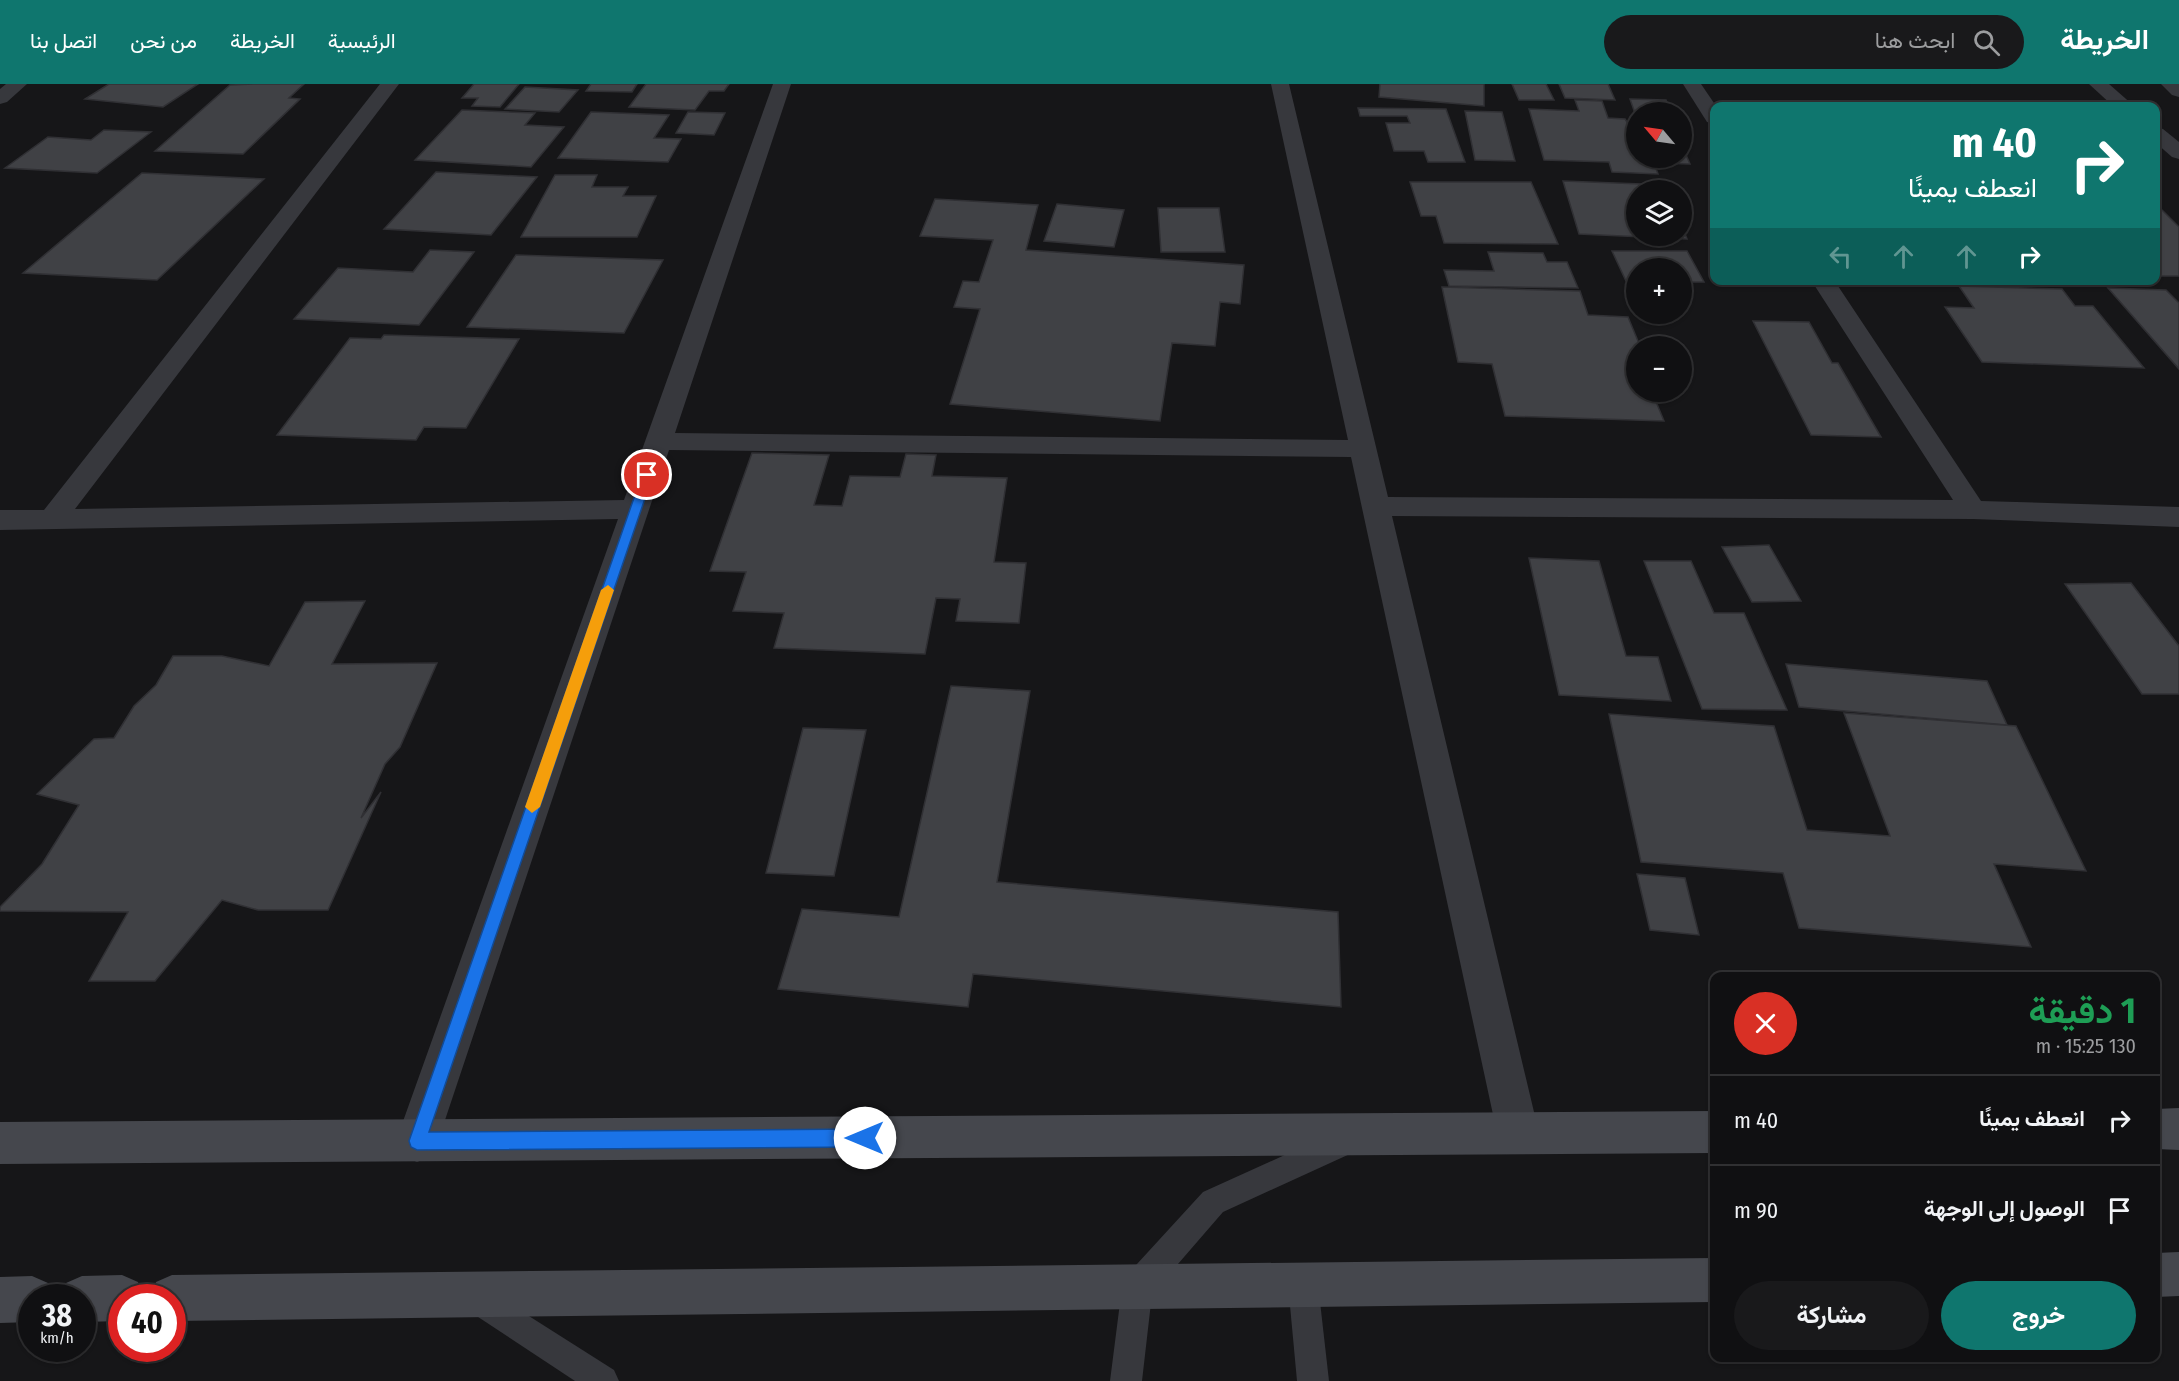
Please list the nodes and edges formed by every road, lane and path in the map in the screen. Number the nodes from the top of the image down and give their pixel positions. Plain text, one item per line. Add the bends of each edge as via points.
1 (18, 84) edge
2 (390, 84) edge
3 (782, 84) edge
4 (1280, 84) edge
5 (1692, 84) edge
6 (2098, 84) edge
7 (2170, 84) edge
8 (2179, 91) edge
9 (0, 98) edge
10 (2119, 102) edge
11 (1710, 112) edge
12 (2160, 136) edge
13 (2179, 153) edge
14 (1825, 285) edge
15 (659, 441) junction
16 (1363, 449) junction
17 (1376, 506) junction
18 (636, 509) junction
19 (1973, 510) junction
20 (2179, 517) edge
21 (52, 519) junction
22 (0, 520) edge
23 (2179, 1129) edge
24 (2160, 1130) edge
25 (1710, 1132) edge
26 (1518, 1133) junction
27 (1359, 1134) junction
28 (417, 1141) junction
29 (0, 1143) edge
30 (2160, 1275) edge
31 (2179, 1275) edge
32 (1710, 1280) edge
33 (1303, 1284) junction
34 (1137, 1287) junction
35 (471, 1294) junction
36 (186, 1298) edge
37 (18, 1299) edge
38 (0, 1300) edge
39 (603, 1381) edge
40 (1126, 1381) edge
41 (1313, 1381) edge

1 - 9 street
2 - 21 street
3 - 15 street
4 - 16 street
5 - 11 street
6 - 10 street
7 - 8 street
12 - 13 street
14 - 19 street
15 - 16 street
15 - 18 street
16 - 17 street
17 - 19 street
17 - 26 street
18 - 21 street
18 - 28 street
19 - 20 street
21 - 22 street
23 - 24 street
25 - 26 street
26 - 27 street
27 - 28 street
27 - 34 lane via 1213,1202
28 - 29 street
30 - 31 street
32 - 33 street
33 - 34 street
33 - 41 lane
34 - 35 street
34 - 40 lane
35 - 36 street
35 - 39 lane
37 - 38 street

